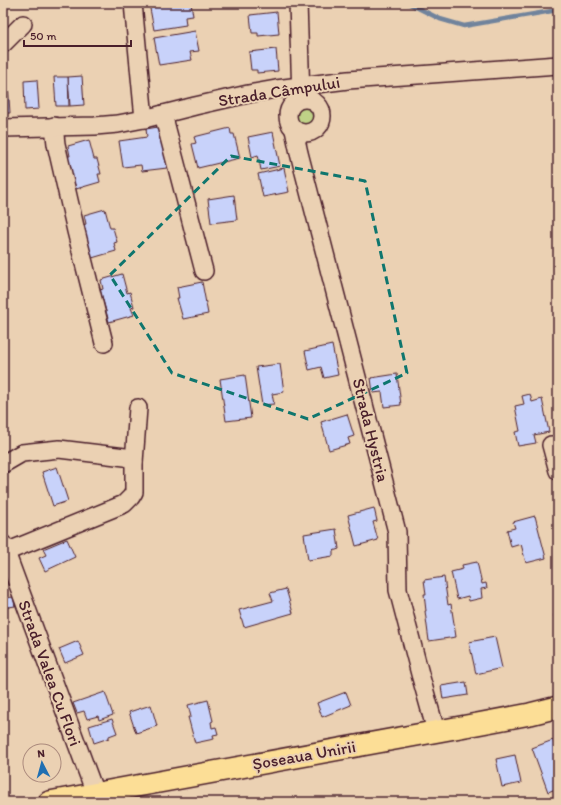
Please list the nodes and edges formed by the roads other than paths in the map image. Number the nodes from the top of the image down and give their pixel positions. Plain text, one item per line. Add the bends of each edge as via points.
1 (133, 3) edge
2 (298, 3) edge
3 (23, 24) dead end
4 (3, 44) edge
5 (558, 65) edge
6 (301, 93) junction
7 (163, 114) junction
8 (144, 119) junction
9 (54, 126) junction
10 (3, 128) edge
11 (294, 130) junction
12 (204, 271) dead end
13 (104, 343) dead end
14 (138, 408) dead end
15 (551, 445) dead end
16 (134, 462) junction
17 (3, 464) edge
18 (558, 471) edge
19 (4, 548) edge
20 (558, 707) edge
21 (436, 731) junction
22 (106, 795) edge
23 (49, 802) edge

1 - 8 street
2 - 6 street
3 - 4 street
5 - 6 street, Strada Câmpului via 348,80
6 - 7 street, Strada Câmpului via 276,89
6 - 11 street via 289,109 288,120
6 - 11 street via 321,109 322,120 316,130 305,134
7 - 8 street, Strada Câmpului
7 - 12 street
8 - 9 street, Strada Câmpului via 110,125
9 - 10 street, Strada Câmpului
9 - 13 street via 76,231
11 - 21 street, Strada Hystria via 397,532 398,590
14 - 16 street, Strada Valea Cu Flori
15 - 18 street
16 - 17 street via 125,457 58,449 22,453
16 - 19 street, Strada Valea Cu Flori via 134,492 124,504
19 - 22 street, Strada Valea Cu Flori
20 - 21 main road, Șoseaua Unirii
21 - 22 main road, Șoseaua Unirii
22 - 23 main road, Șoseaua Unirii

